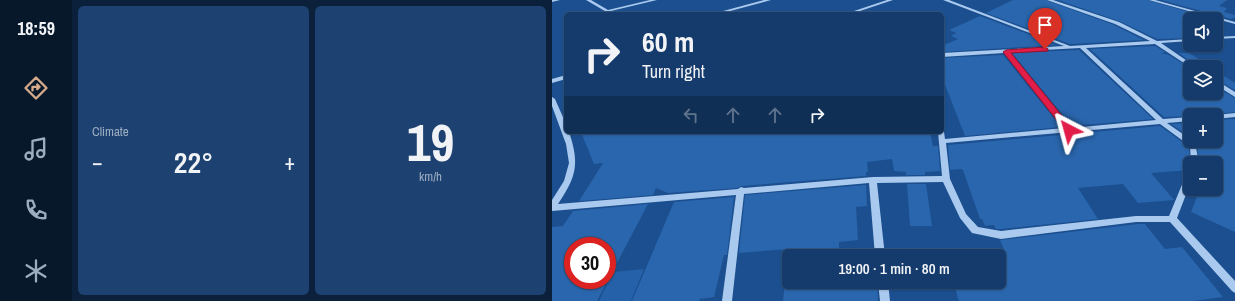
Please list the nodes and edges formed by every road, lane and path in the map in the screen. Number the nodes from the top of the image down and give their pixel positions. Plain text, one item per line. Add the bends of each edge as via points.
1 (558, 0) edge
2 (588, 0) edge
3 (655, 0) edge
4 (769, 0) edge
5 (890, 0) edge
6 (945, 0) edge
7 (1049, 0) edge
8 (1151, 0) edge
9 (552, 1) edge
10 (608, 11) joint
11 (722, 12) edge
12 (853, 12) edge
13 (1235, 24) edge
14 (1235, 37) edge
15 (1223, 38) edge
16 (1183, 40) edge
17 (1156, 42) junction
18 (1082, 47) junction
19 (1072, 48) junction
20 (1006, 52) junction
21 (944, 55) edge
22 (1183, 60) edge
23 (564, 78) edge
24 (552, 81) edge
25 (1223, 87) edge
26 (1235, 95) edge
27 (552, 99) edge
28 (1235, 115) edge
29 (1223, 116) edge
30 (1183, 120) edge
31 (1162, 122) junction
32 (564, 129) edge
33 (1069, 130) junction
34 (566, 134) edge
35 (941, 134) edge
36 (943, 141) junction
37 (1194, 156) edge
38 (946, 179) junction
39 (873, 180) junction
40 (741, 190) junction
41 (1183, 192) edge
42 (552, 207) edge
43 (1172, 219) junction
44 (879, 249) edge
45 (1235, 288) edge
46 (884, 289) edge
47 (727, 301) edge
48 (885, 301) edge

1 - 9 street
2 - 10 street
3 - 10 street
4 - 11 street
5 - 12 street
6 - 19 street
7 - 17 street via 1101,16
8 - 13 street
14 - 15 street
16 - 17 street
17 - 18 street
17 - 22 street
18 - 19 street
18 - 31 street
19 - 20 street
20 - 21 street
20 - 33 street
23 - 24 street
25 - 26 street
27 - 32 street
28 - 29 street
30 - 31 street
31 - 33 street
31 - 37 street via 1193,145
33 - 36 street
34 - 42 street via 573,160 571,172
35 - 36 street
36 - 38 street
38 - 39 street
38 - 43 street via 964,216 975,230 1001,235 1136,218
39 - 40 street
39 - 44 street
40 - 42 street
40 - 47 street
41 - 43 street
43 - 45 street
46 - 48 street

